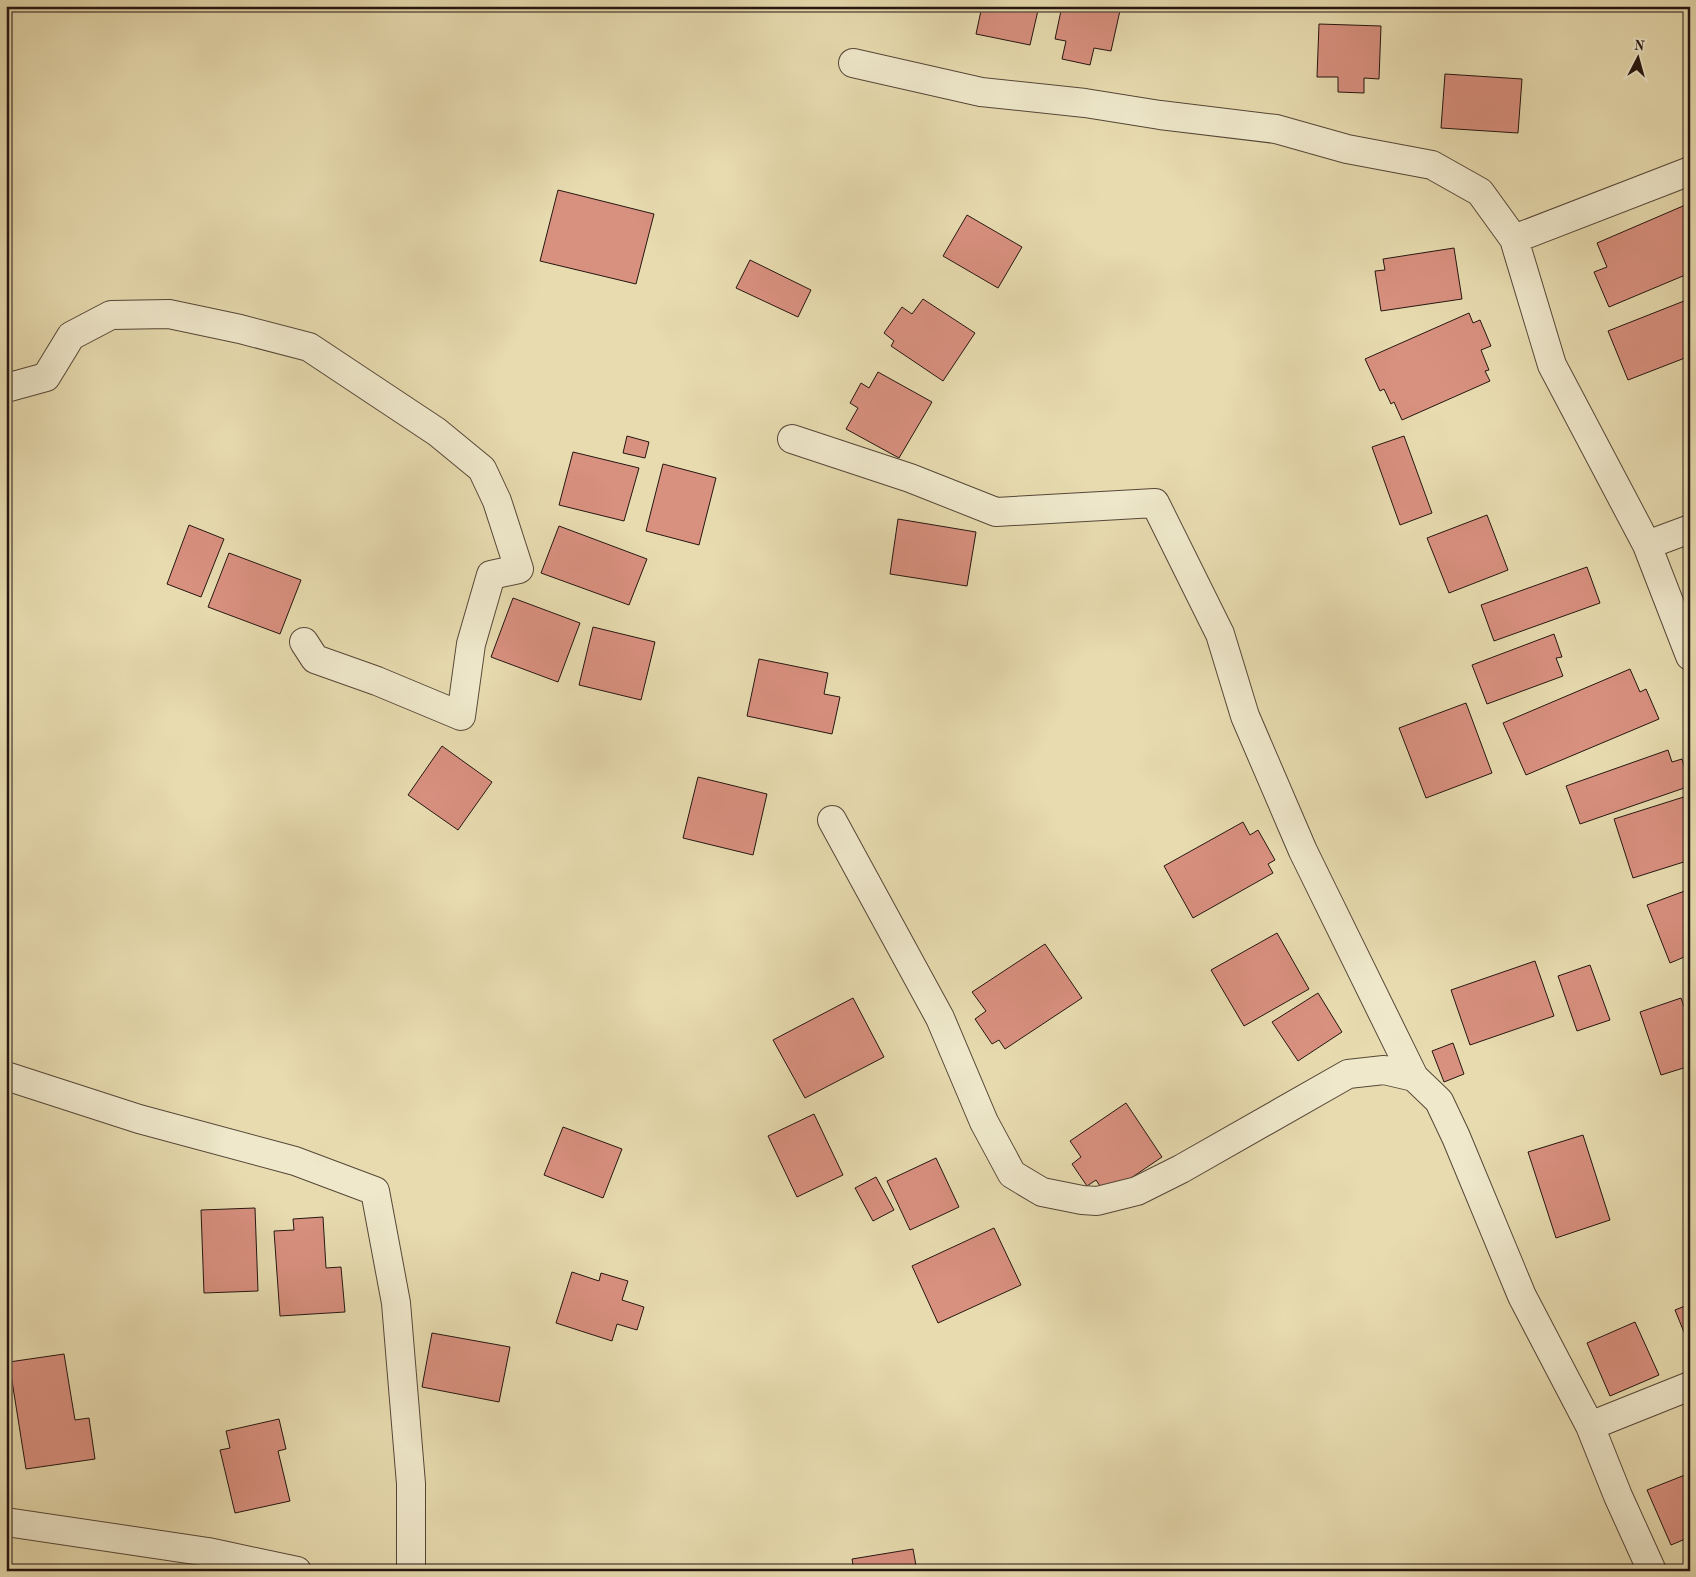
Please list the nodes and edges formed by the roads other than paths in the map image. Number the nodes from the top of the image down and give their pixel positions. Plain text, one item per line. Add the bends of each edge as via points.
1 (853, 63) dead end
2 (1690, 171) edge
3 (1514, 239) junction
4 (6, 388) edge
5 (792, 439) dead end
6 (1690, 529) edge
7 (1647, 545) junction
8 (304, 642) dead end
9 (1690, 656) edge
10 (832, 820) dead end
11 (6, 1076) edge
12 (1414, 1077) junction
13 (1690, 1386) edge
14 (1590, 1426) junction
15 (6, 1522) edge
16 (297, 1571) edge
17 (411, 1571) edge
18 (1652, 1571) edge

1 - 3 street via 981,92 1276,129 1347,149 1432,165 1480,192
2 - 3 street
3 - 7 street via 1552,365
4 - 8 street via 46,377 71,336 111,315 169,314 309,347 437,432 482,470 497,501 519,568 491,575 471,644 461,716 315,659
5 - 12 street via 910,478 996,512 1155,503 1220,634 1245,716 1303,851
6 - 7 street
7 - 9 street
10 - 12 street via 940,1018 984,1122 1012,1174 1042,1192 1097,1201 1137,1191 1348,1074 1384,1070
11 - 17 street via 138,1119 294,1160 376,1191 396,1303 411,1484
12 - 14 street via 1439,1101 1522,1296
13 - 14 street
14 - 18 street
15 - 16 street via 208,1552

